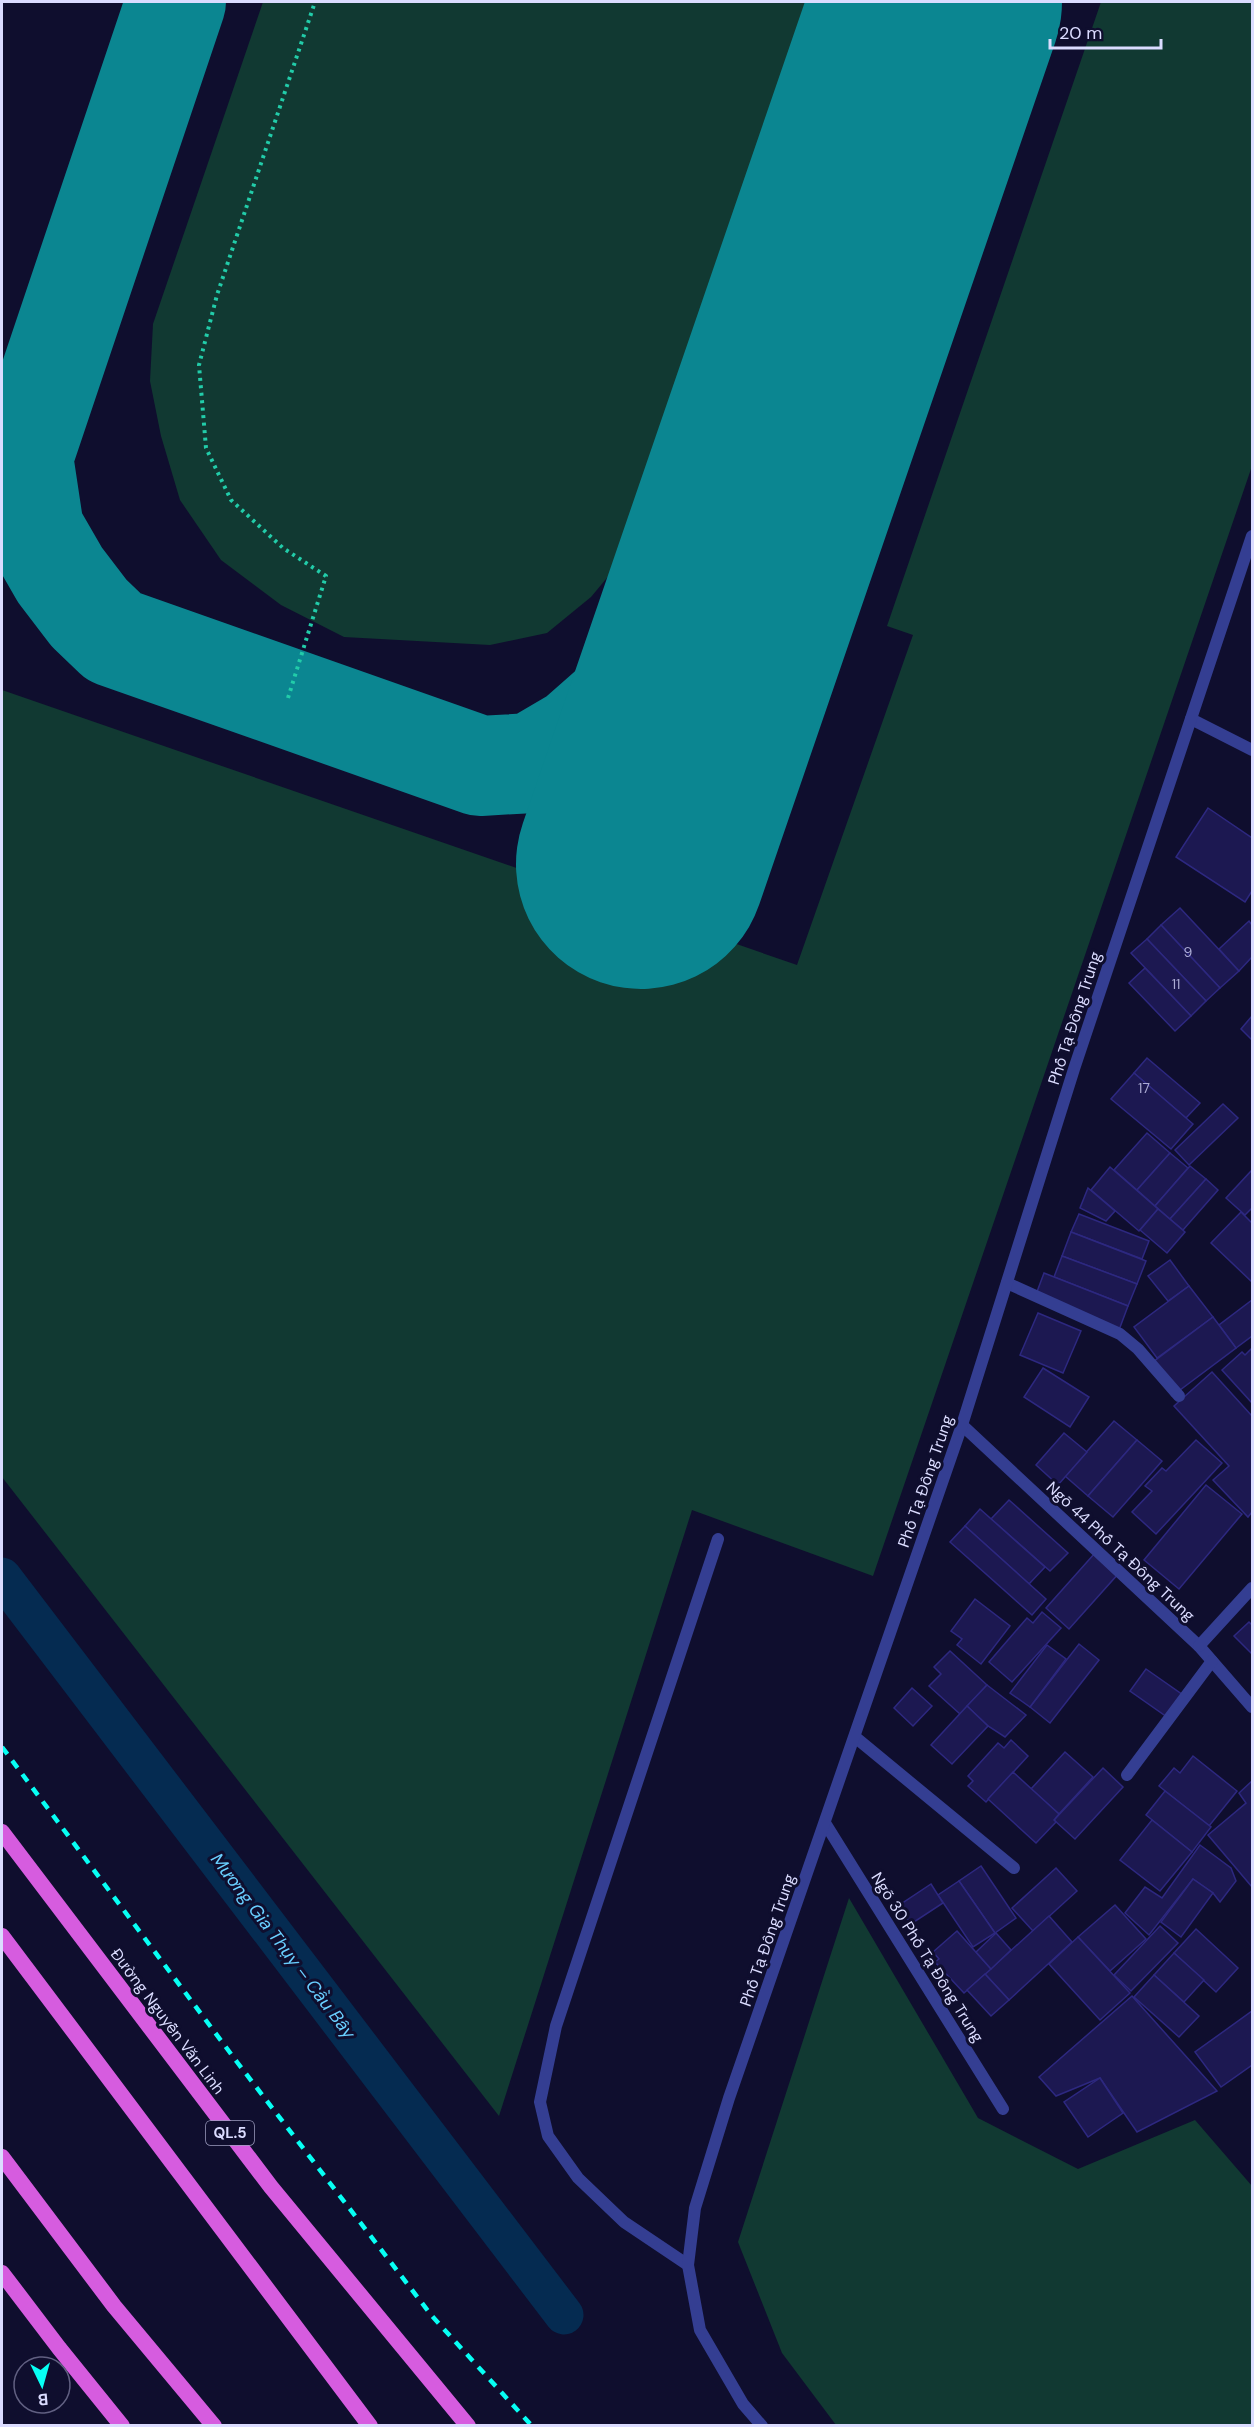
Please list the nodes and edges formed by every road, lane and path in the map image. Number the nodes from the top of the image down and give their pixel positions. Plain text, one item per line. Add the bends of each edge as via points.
1 (315, 2) edge
2 (1252, 536) edge
3 (288, 698) dead end
4 (1191, 720) junction
5 (1252, 750) edge
6 (1007, 1283) junction
7 (1179, 1396) dead end
8 (962, 1425) junction
9 (718, 1539) dead end
10 (1252, 1588) edge
11 (1199, 1646) junction
12 (1212, 1661) junction
13 (1252, 1707) edge
14 (855, 1737) junction
15 (1127, 1775) dead end
16 (825, 1823) junction
17 (2, 1832) edge
18 (1014, 1868) dead end
19 (2, 1935) edge
20 (1003, 2109) dead end
21 (2, 2157) edge
22 (688, 2265) junction
23 (2, 2272) edge
24 (118, 2424) edge
25 (214, 2426) edge
26 (370, 2426) edge
27 (468, 2426) edge
28 (762, 2426) edge

1 - 3 path via 217,295 199,364 206,447 231,500 283,548 326,576
2 - 4 street, Phố Tạ Đông Trung
4 - 5 street
4 - 6 street, Phố Tạ Đông Trung
6 - 7 street via 1120,1334
6 - 8 street, Phố Tạ Đông Trung
8 - 11 street, Ngõ 44 Phố Tạ Đông Trung
8 - 14 street, Phố Tạ Đông Trung
9 - 22 street via 556,2026 540,2102 548,2136 578,2178 624,2222
10 - 11 street
11 - 12 street, Ngõ 44 Phố Tạ Đông Trung
12 - 13 street, Ngõ 44 Phố Tạ Đông Trung
12 - 15 street
14 - 16 street, Phố Tạ Đông Trung
14 - 18 street
16 - 20 street, Ngõ 30 Phố Tạ Đông Trung
16 - 22 street, Phố Tạ Đông Trung via 695,2208
17 - 27 highway, Đường Nguyễn Văn Linh / QL.5 via 271,2187
19 - 26 highway
21 - 25 highway via 114,2306
22 - 28 street, Phố Tạ Đông Trung via 700,2330 743,2404
23 - 24 highway

